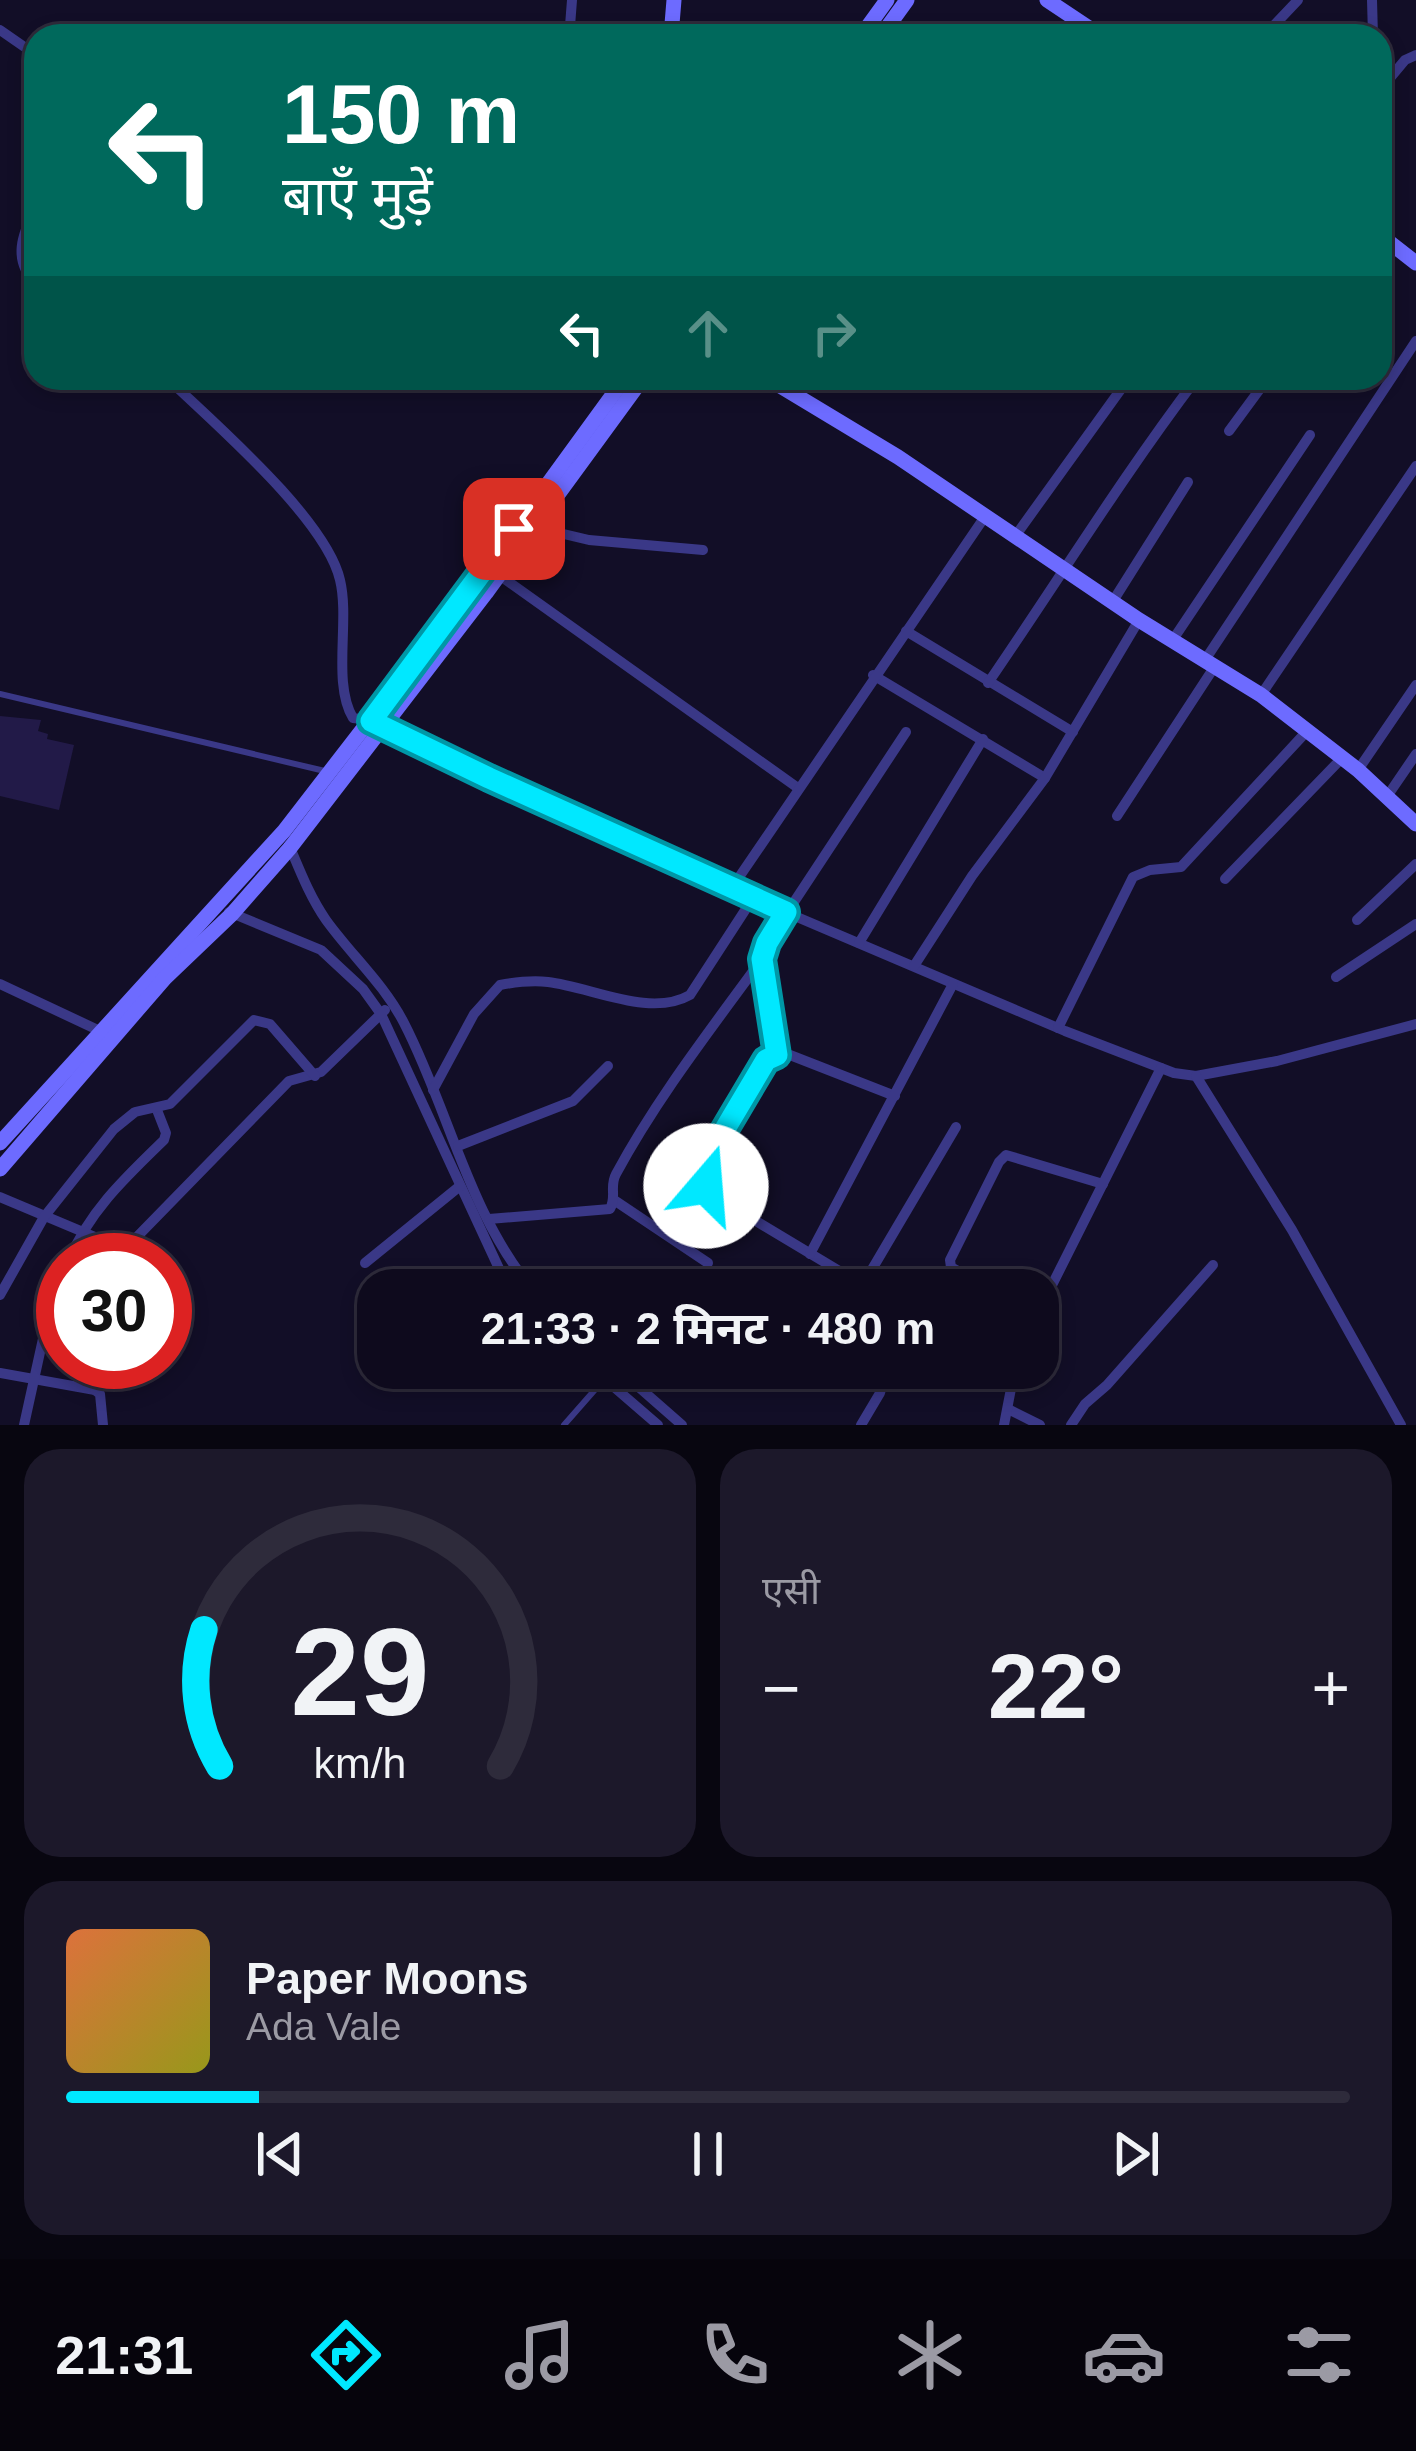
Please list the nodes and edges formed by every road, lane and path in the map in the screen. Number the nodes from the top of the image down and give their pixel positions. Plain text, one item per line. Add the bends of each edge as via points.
1 (1047, 0) edge
2 (1298, 0) edge
3 (1082, 24) edge
4 (1275, 24) edge
5 (24, 235) edge
6 (24, 266) edge
7 (1416, 341) edge
8 (1392, 379) edge
9 (178, 390) edge
10 (616, 390) edge
11 (634, 390) edge
12 (786, 390) edge
13 (1120, 390) edge
14 (1188, 390) edge
15 (1259, 390) edge
16 (1385, 390) edge
17 (1229, 431) dead end
18 (1310, 435) dead end
19 (1416, 466) edge
20 (1188, 482) dead end
21 (986, 515) junction
22 (535, 527) junction
23 (1016, 535) junction
24 (703, 550) dead end
25 (1065, 571) junction
26 (499, 575) junction
27 (1113, 601) junction
28 (1139, 620) junction
29 (906, 631) junction
30 (1172, 641) junction
31 (1210, 663) junction
32 (873, 675) junction
33 (988, 683) junction
34 (1416, 686) edge
35 (0, 694) edge
36 (1261, 695) junction
37 (378, 724) junction
38 (1308, 730) junction
39 (906, 732) dead end
40 (1073, 732) junction
41 (982, 739) junction
42 (1416, 754) edge
43 (1342, 758) junction
44 (1358, 770) junction
45 (329, 772) junction
46 (1045, 778) junction
47 (798, 788) junction
48 (1386, 798) junction
49 (1117, 816) dead end
50 (1416, 824) edge
51 (287, 839) junction
52 (1416, 864) edge
53 (1225, 879) dead end
54 (731, 889) junction
55 (753, 898) junction
56 (225, 910) junction
57 (786, 912) junction
58 (1357, 920) dead end
59 (1416, 924) edge
60 (859, 943) junction
61 (762, 959) junction
62 (914, 966) junction
63 (1336, 977) dead end
64 (953, 984) junction
65 (0, 985) edge
66 (392, 1004) junction
67 (381, 1014) junction
68 (1416, 1024) edge
69 (1058, 1028) junction
70 (100, 1031) junction
71 (777, 1055) junction
72 (608, 1066) dead end
73 (1161, 1068) junction
74 (314, 1076) junction
75 (1196, 1076) junction
76 (433, 1090) junction
77 (895, 1096) junction
78 (157, 1110) junction
79 (956, 1127) dead end
80 (0, 1143) edge
81 (458, 1146) junction
82 (0, 1169) edge
83 (1103, 1184) junction
84 (460, 1186) junction
85 (0, 1197) edge
86 (614, 1200) junction
87 (44, 1217) junction
88 (489, 1219) junction
89 (82, 1230) junction
90 (81, 1233) edge
91 (87, 1233) edge
92 (147, 1233) edge
93 (810, 1253) junction
94 (365, 1263) dead end
95 (708, 1264) dead end
96 (1213, 1265) dead end
97 (951, 1267) joint
98 (499, 1269) edge
99 (516, 1269) edge
100 (954, 1269) edge
101 (1059, 1271) edge
102 (0, 1295) edge
103 (36, 1369) edge
104 (0, 1373) edge
105 (33, 1379) junction
106 (596, 1389) edge
107 (615, 1389) edge
108 (640, 1389) edge
109 (881, 1389) edge
110 (1011, 1389) edge
111 (95, 1390) joint
112 (1007, 1409) junction
113 (24, 1425) edge
114 (103, 1425) edge
115 (564, 1425) edge
116 (658, 1425) edge
117 (682, 1425) edge
118 (861, 1425) edge
119 (1004, 1425) edge
120 (1040, 1425) edge
121 (1071, 1425) edge
122 (1401, 1425) edge

1 - 3 street
2 - 4 street
5 - 6 street
7 - 8 street
9 - 37 street via 328,546 343,592 346,704 353,718
10 - 37 street
11 - 22 street
12 - 21 street
13 - 23 street
14 - 25 street
15 - 17 street
16 - 31 street
18 - 30 street
19 - 36 street
20 - 27 street
21 - 23 street
21 - 29 street
22 - 24 street
22 - 26 street
23 - 25 street
25 - 27 street
25 - 33 street
26 - 37 street
26 - 47 street
27 - 28 street
28 - 30 street
28 - 40 street
29 - 32 street
29 - 33 street
30 - 31 street
31 - 36 street
31 - 49 street
32 - 41 street
32 - 47 street
33 - 40 street
34 - 44 street
35 - 45 lane
36 - 38 street
37 - 45 street
37 - 51 street
37 - 54 street
38 - 43 street
38 - 69 street via 1181,867 1133,878
39 - 57 street
40 - 46 street
41 - 46 street
41 - 60 street
42 - 48 street
43 - 44 street
43 - 53 street
44 - 48 street
45 - 51 street
46 - 62 street
47 - 54 street
48 - 50 street
51 - 56 street
51 - 66 street via 323,916
52 - 58 street
54 - 55 street
55 - 57 street
55 - 76 street via 682,999 648,1002 548,982 500,986 474,1014
56 - 67 street via 321,950
56 - 70 street
56 - 82 street
57 - 60 street
57 - 61 street
59 - 63 street
60 - 62 street
61 - 71 street
61 - 86 street via 654,1108 612,1182
62 - 64 street
64 - 69 street
64 - 77 street
65 - 70 street
66 - 67 street
66 - 76 street
67 - 74 street
67 - 84 street
68 - 75 street
69 - 73 street
70 - 80 street
71 - 77 street
71 - 93 street via 766,1060 703,1174 712,1193
72 - 81 street via 573,1101
73 - 75 street
73 - 83 street
74 - 78 street via 259,1019
74 - 92 street via 289,1081
75 - 122 street
76 - 81 street
77 - 93 street
78 - 87 street via 127,1116
78 - 89 street via 164,1140
79 - 93 street via 871,1271 854,1279
81 - 88 street
83 - 97 street via 1006,1155 954,1246
83 - 101 street
84 - 94 street
84 - 98 street
85 - 87 street
86 - 88 street via 603,1210
86 - 95 street
87 - 89 street
87 - 102 street
88 - 99 street
89 - 90 street
89 - 91 street
96 - 121 street
97 - 100 street
103 - 105 street
104 - 105 street
105 - 111 street
105 - 113 street
106 - 115 lane
107 - 116 street
108 - 117 street
109 - 118 street
110 - 112 street
111 - 114 street
112 - 119 street
112 - 120 street

